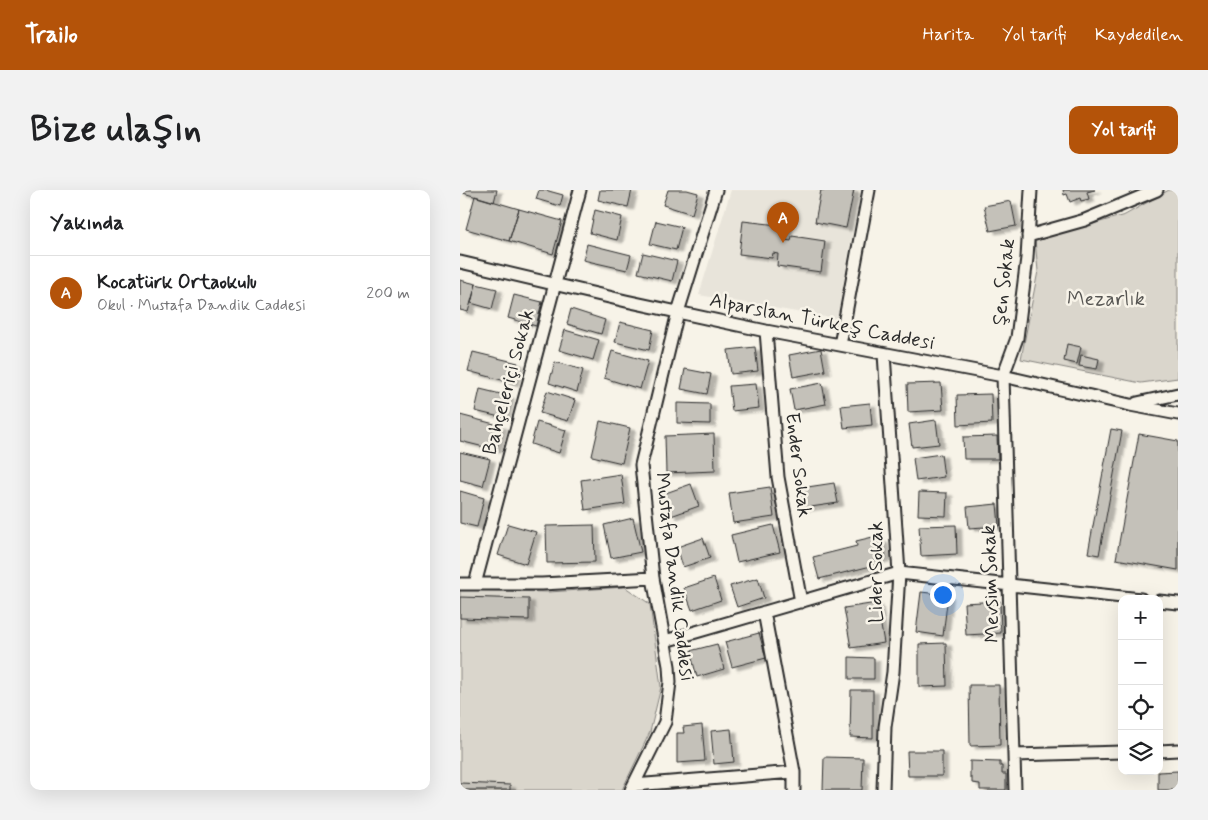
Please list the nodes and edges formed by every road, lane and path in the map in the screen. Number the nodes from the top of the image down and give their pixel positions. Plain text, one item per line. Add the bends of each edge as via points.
1 (580, 190) edge
2 (716, 190) edge
3 (869, 190) edge
4 (1031, 190) edge
5 (1157, 190) edge
6 (1028, 236) junction
7 (460, 262) edge
8 (555, 284) junction
9 (678, 312) junction
10 (766, 331) junction
11 (840, 345) junction
12 (884, 354) junction
13 (1003, 376) junction
14 (1178, 394) edge
15 (1130, 405) junction
16 (1178, 414) edge
17 (898, 573) junction
18 (653, 578) junction
19 (460, 584) edge
20 (475, 584) junction
21 (1010, 584) junction
22 (1118, 596) edge
23 (1163, 601) edge
24 (801, 602) junction
25 (1178, 603) edge
26 (764, 612) junction
27 (665, 641) junction
28 (1178, 750) edge
29 (1163, 751) edge
30 (1118, 752) edge
31 (1014, 755) junction
32 (794, 772) junction
33 (632, 787) edge
34 (794, 790) edge
35 (883, 790) edge
36 (1015, 790) edge

1 - 8 street, Bahçeleriçi Sokak
2 - 9 street, Mustafa Dandik Caddesi
3 - 11 street
4 - 6 street, Şen Sokak
5 - 6 street via 1085,220
6 - 13 street, Şen Sokak via 1017,338
7 - 8 street, Alparslan Türkeş Caddesi
8 - 9 street, Alparslan Türkeş Caddesi
8 - 20 street, Bahçeleriçi Sokak
9 - 10 street, Alparslan Türkeş Caddesi
9 - 18 street, Mustafa Dandik Caddesi via 641,465
10 - 11 street, Alparslan Türkeş Caddesi
10 - 24 street, Ender Sokak via 778,477
11 - 12 street, Alparslan Türkeş Caddesi
12 - 13 street, Alparslan Türkeş Caddesi
12 - 17 street, Lider Sokak
13 - 15 street, Alparslan Türkeş Caddesi
13 - 21 street, Mevsim Sokak
14 - 15 street
15 - 16 street, Alparslan Türkeş Caddesi
17 - 21 street
17 - 24 street
17 - 35 street, Lider Sokak
18 - 20 street
18 - 27 street, Mustafa Dandik Caddesi
19 - 20 street
21 - 22 street
21 - 31 street, Mevsim Sokak
23 - 25 street
24 - 26 street
26 - 27 street
26 - 32 street
27 - 33 street, Mustafa Dandik Caddesi via 670,682 665,722
28 - 29 street
30 - 31 street
31 - 36 street, Mevsim Sokak
32 - 33 street
32 - 34 street

